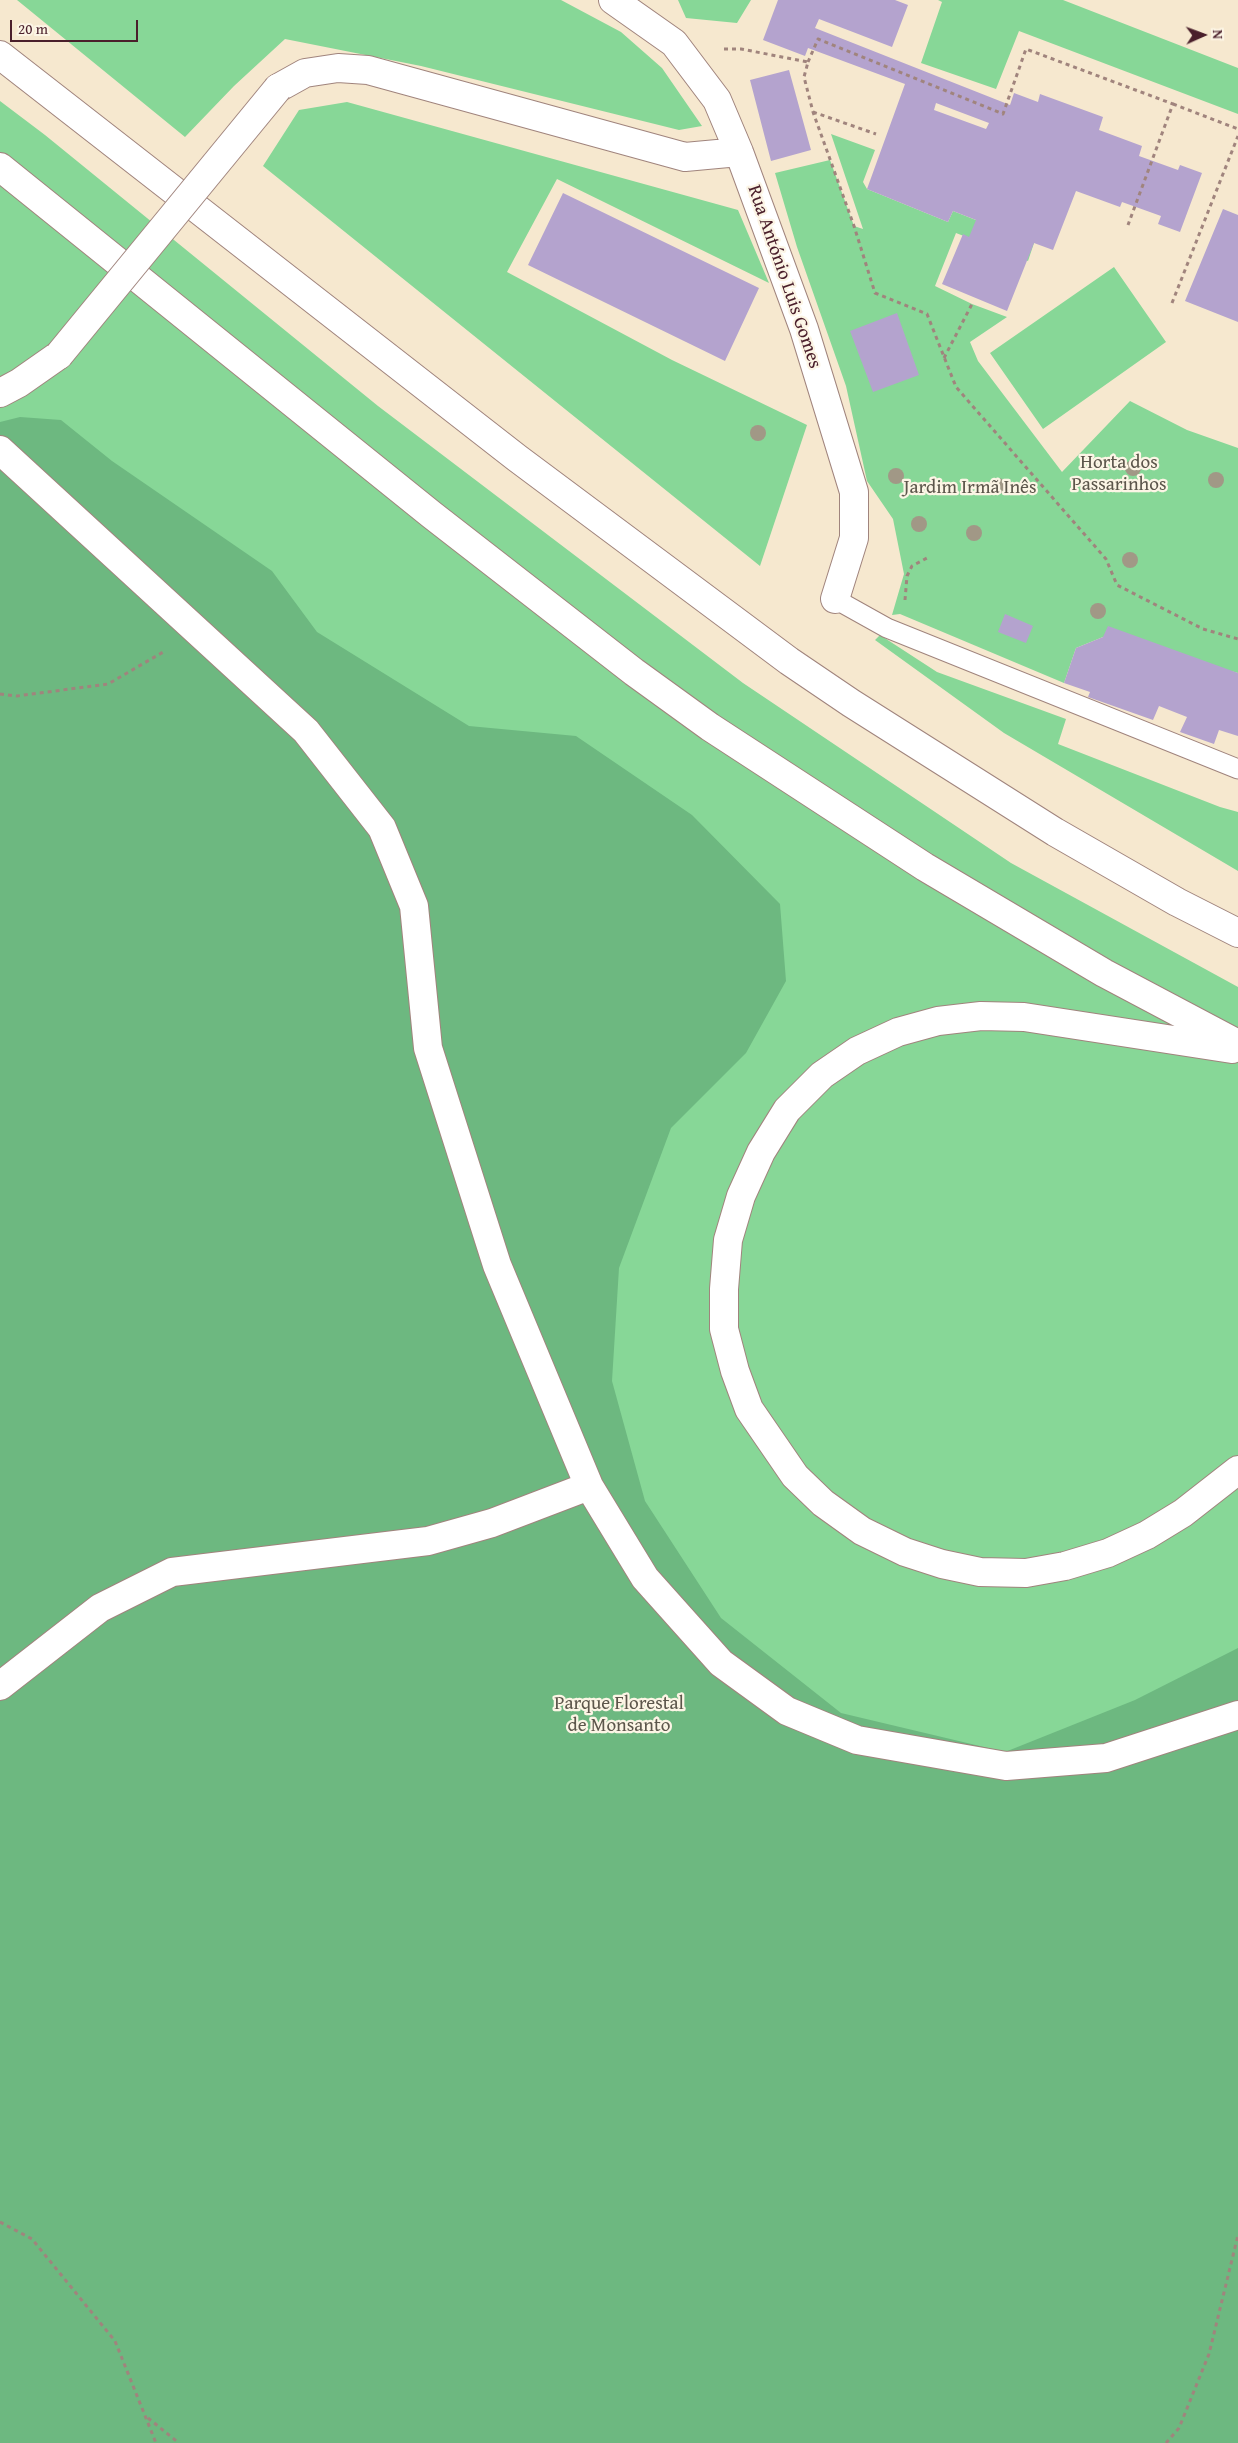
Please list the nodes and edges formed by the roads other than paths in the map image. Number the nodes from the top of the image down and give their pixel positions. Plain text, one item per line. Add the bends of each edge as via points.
1 (613, 0) edge
2 (0, 55) edge
3 (739, 152) junction
4 (0, 167) edge
5 (0, 393) edge
6 (0, 450) edge
7 (835, 599) joint
8 (1238, 768) edge
9 (1238, 933) edge
10 (1238, 1044) edge
11 (1238, 1050) edge
12 (1238, 1470) edge
13 (589, 1486) junction
14 (0, 1686) edge
15 (1238, 1715) edge

1 - 3 main road, Rua António Luis Gomes via 674,43 717,100
2 - 9 main road via 517,458 789,661 1047,827
3 - 5 main road, bridge via 685,157 368,70 338,68 305,73 278,88 58,355
3 - 7 main road, Rua António Luis Gomes via 804,330 854,492 854,538
4 - 10 main road via 432,515 710,727 965,892 1104,973
6 - 13 main road via 306,731 382,828 414,906 428,1048 497,1264
7 - 8 lane via 886,628
11 - 12 main road via 1024,1017 981,1016 898,1032 857,1051 822,1075 788,1110 761,1152 741,1196 728,1240 724,1329 749,1409 795,1476 823,1503 862,1531 905,1552 942,1564 980,1572 1026,1573 1091,1558 1124,1546 1183,1513
13 - 14 main road via 492,1523 428,1541 172,1572 100,1608
13 - 15 main road via 645,1578 721,1663 787,1711 857,1740 1006,1766 1106,1758

